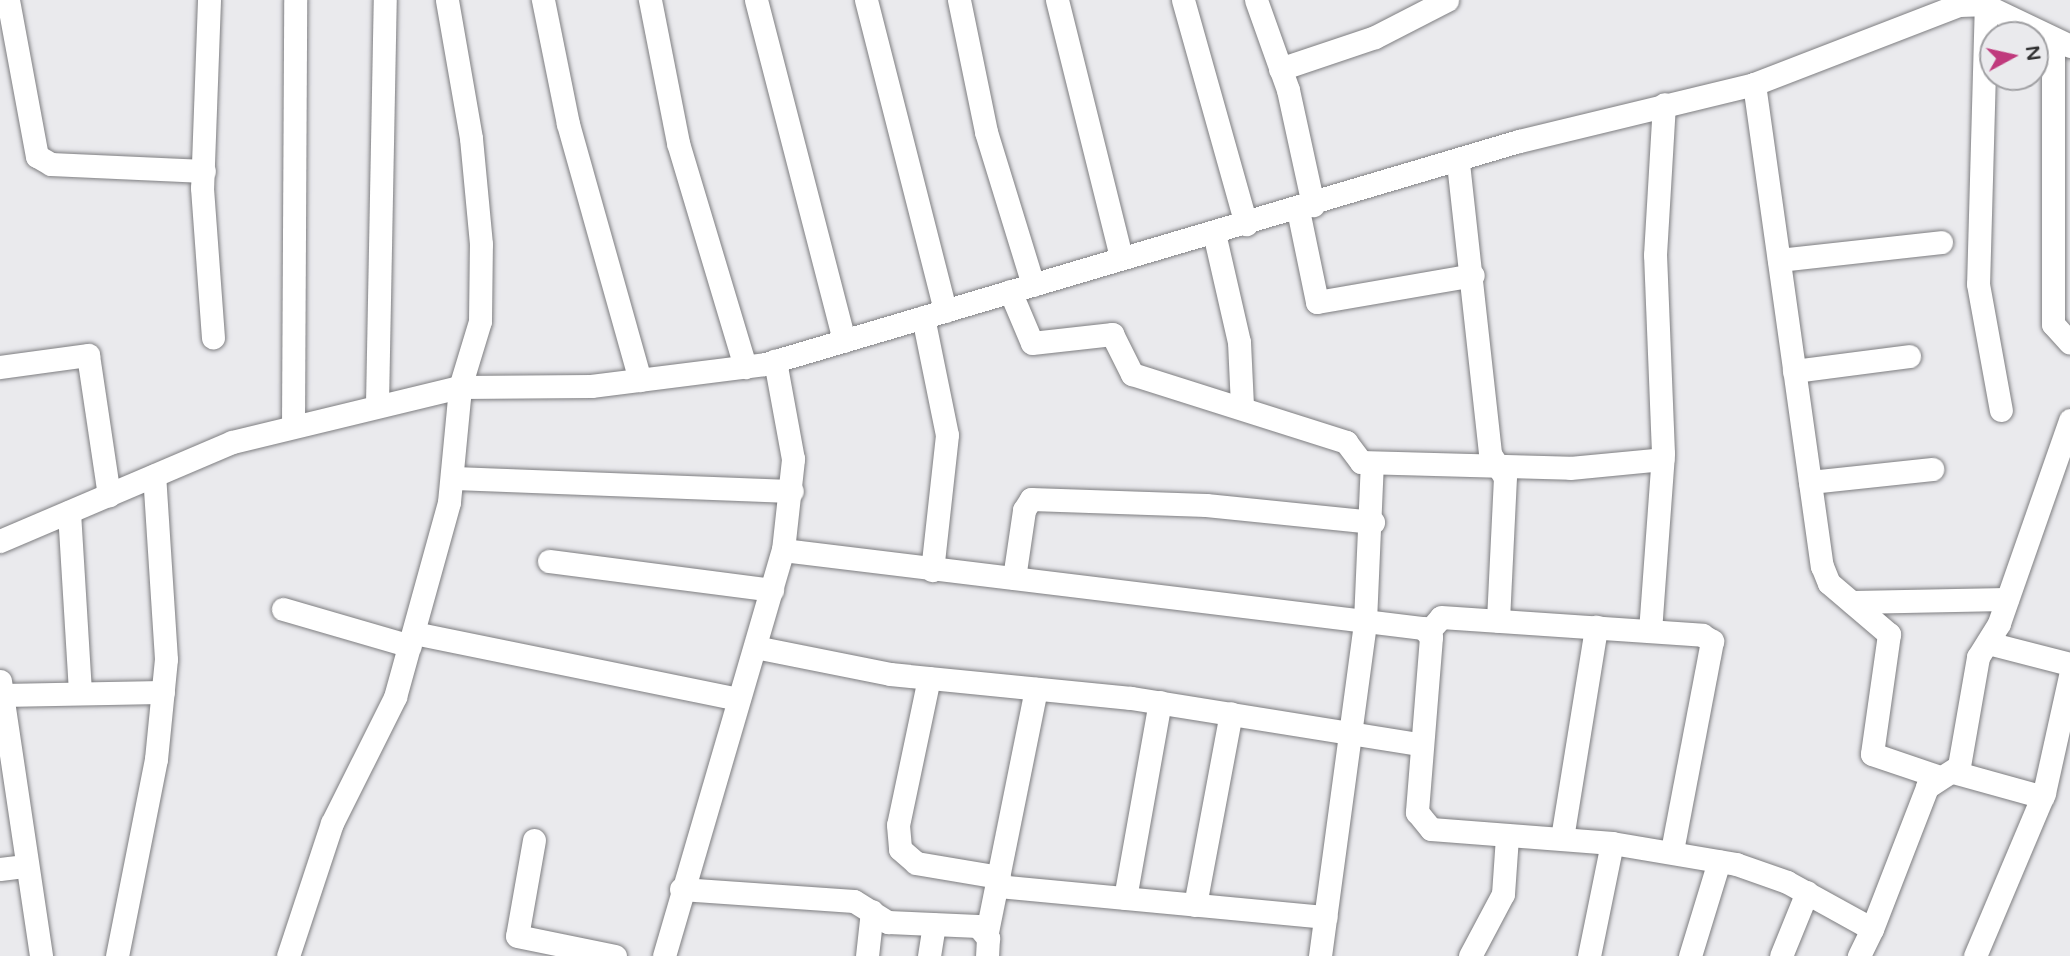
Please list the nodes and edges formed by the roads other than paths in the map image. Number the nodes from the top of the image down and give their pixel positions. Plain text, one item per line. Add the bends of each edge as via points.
1 (8, 0) edge
2 (209, 0) edge
3 (295, 0) edge
4 (385, 0) edge
5 (447, 0) edge
6 (543, 0) edge
7 (650, 0) edge
8 (756, 0) edge
9 (866, 0) edge
10 (959, 0) edge
11 (1057, 0) edge
12 (1183, 0) edge
13 (1256, 0) edge
14 (1447, 0) edge
15 (1984, 2) edge
16 (2062, 44) edge
17 (1280, 69) junction
18 (1754, 84) junction
19 (1664, 104) junction
20 (1458, 163) junction
21 (204, 171) junction
22 (1306, 208) junction
23 (1246, 224) junction
24 (1214, 233) junction
25 (1941, 242) dead end
26 (1121, 256) junction
27 (1779, 260) junction
28 (1473, 275) junction
29 (1021, 288) junction
30 (934, 314) junction
31 (214, 338) dead end
32 (844, 341) junction
33 (2070, 343) edge
34 (1909, 356) dead end
35 (775, 361) junction
36 (0, 366) edge
37 (745, 367) junction
38 (1794, 371) junction
39 (640, 380) junction
40 (460, 387) junction
41 (377, 404) junction
42 (1242, 405) junction
43 (2001, 410) dead end
44 (2070, 419) edge
45 (293, 426) junction
46 (1662, 458) junction
47 (1372, 463) junction
48 (1499, 467) junction
49 (1932, 469) dead end
50 (154, 475) junction
51 (453, 478) junction
52 (1810, 482) junction
53 (792, 491) junction
54 (109, 495) junction
55 (69, 512) junction
56 (1373, 522) junction
57 (0, 541) edge
58 (783, 550) junction
59 (549, 561) dead end
60 (932, 570) junction
61 (1014, 578) junction
62 (772, 590) junction
63 (2007, 599) junction
64 (1852, 602) junction
65 (283, 609) dead end
66 (1365, 621) junction
67 (1499, 621) junction
68 (1596, 627) junction
69 (1429, 631) junction
70 (1650, 631) junction
71 (412, 640) junction
72 (1987, 643) junction
73 (755, 647) junction
74 (2070, 664) edge
75 (2070, 676) edge
76 (929, 678) junction
77 (1035, 689) junction
78 (1, 690) edge
79 (163, 692) junction
80 (79, 693) junction
81 (738, 699) junction
82 (1160, 702) junction
83 (1231, 713) junction
84 (1347, 732) junction
85 (1419, 744) junction
86 (1945, 774) junction
87 (2043, 797) junction
88 (1507, 837) junction
89 (1562, 838) junction
90 (534, 840) dead end
91 (1612, 843) junction
92 (1672, 851) junction
93 (1719, 860) junction
94 (26, 866) junction
95 (0, 869) edge
96 (998, 881) junction
97 (681, 889) junction
98 (1807, 892) junction
99 (1125, 898) junction
100 (1195, 905) junction
101 (872, 911) junction
102 (1326, 917) junction
103 (934, 923) junction
104 (1872, 929) junction
105 (987, 932) junction
106 (41, 956) edge
107 (117, 956) edge
108 (288, 956) edge
109 (615, 956) edge
110 (664, 956) edge
111 (867, 956) edge
112 (929, 956) edge
113 (987, 956) edge
114 (1320, 956) edge
115 (1470, 956) edge
116 (1590, 956) edge
117 (1690, 956) edge
118 (1781, 956) edge
119 (1858, 956) edge
120 (1975, 956) edge

1 - 21 street via 37,156 51,164
2 - 21 street
3 - 45 street
4 - 41 street
5 - 40 street via 471,138 482,278 475,348
6 - 39 street via 568,124
7 - 37 street via 678,143
8 - 32 street
9 - 30 street
10 - 29 street
11 - 26 street
12 - 23 street
13 - 17 street
14 - 17 street via 1375,37
15 - 16 street
15 - 18 street via 1935,12
15 - 43 street via 1978,284
16 - 33 street via 2053,324
17 - 22 street
18 - 19 street
18 - 27 street
19 - 20 street
19 - 46 street via 1655,255
20 - 22 street
20 - 28 street
21 - 31 street
22 - 23 street
22 - 28 street via 1317,302
23 - 24 street
24 - 26 street
24 - 42 street via 1239,342
25 - 27 street
26 - 29 street
27 - 38 street
28 - 48 street via 1490,454
29 - 30 street
29 - 42 street via 1032,343 1112,334 1132,374
30 - 32 street
30 - 60 street via 947,435
32 - 35 street
34 - 38 street
35 - 37 street
35 - 53 street via 793,459
36 - 54 street via 52,356 90,358
37 - 39 street
38 - 52 street
39 - 40 street
40 - 41 street
40 - 51 street
41 - 45 street
42 - 47 street via 1350,444 1358,461
44 - 63 street
45 - 50 street via 232,442
46 - 48 street
46 - 70 street
47 - 48 street
47 - 56 street
48 - 67 street via 1505,477
49 - 52 street
50 - 54 street
50 - 79 street via 165,611
51 - 53 street
51 - 71 street
52 - 64 street via 1824,575
53 - 58 street
54 - 55 street
55 - 57 street
55 - 80 street
56 - 61 street via 1206,505 1031,499 1024,510
56 - 66 street
58 - 60 street
58 - 62 street
59 - 62 street
60 - 61 street
61 - 66 street
62 - 73 street
63 - 64 street
63 - 72 street
64 - 86 street via 1889,634 1872,754
65 - 71 street
66 - 69 street
66 - 84 street
67 - 68 street
67 - 69 street via 1436,618
68 - 70 street
68 - 89 street
69 - 85 street
70 - 92 street via 1712,641
71 - 81 street
71 - 108 street via 395,697 332,823
72 - 74 street
72 - 86 street via 1978,657 1961,760
73 - 76 street
73 - 81 street
75 - 87 street
76 - 77 street
76 - 96 street via 901,806 900,849 916,863
77 - 82 street
77 - 96 street
78 - 80 street
78 - 94 street
79 - 80 street
79 - 107 street
81 - 97 street
82 - 83 street
82 - 99 street
83 - 84 street
83 - 100 street
84 - 85 street
84 - 102 street
85 - 88 street via 1422,821 1441,831
86 - 87 street
86 - 104 street
87 - 120 street
88 - 89 street
88 - 115 street via 1503,894
89 - 91 street
90 - 109 street via 517,936
91 - 92 street
91 - 116 street
92 - 93 street
93 - 98 street
93 - 117 street
94 - 95 street
94 - 106 street
96 - 99 street
96 - 105 street
97 - 101 street via 854,901
97 - 110 street
98 - 104 street
98 - 118 street
99 - 100 street
100 - 102 street
101 - 103 street via 888,922
101 - 111 street
102 - 114 street
103 - 105 street via 978,926
103 - 112 street
104 - 119 street
105 - 113 street

